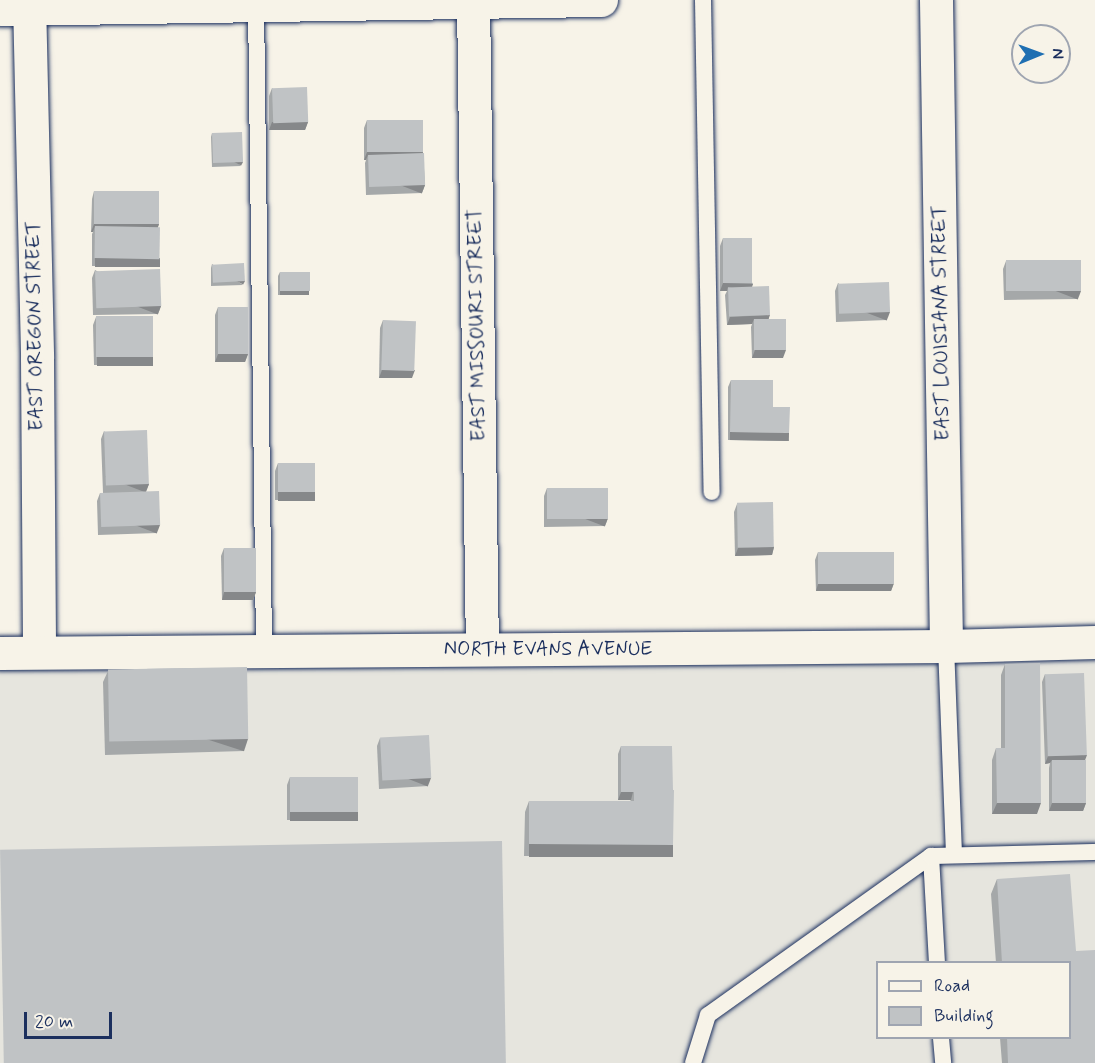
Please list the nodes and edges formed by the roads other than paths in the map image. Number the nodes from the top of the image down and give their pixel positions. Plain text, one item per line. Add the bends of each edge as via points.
1 (601, 0) edge
2 (703, 0) edge
3 (936, 0) edge
4 (473, 1) edge
5 (256, 3) edge
6 (19, 6) edge
7 (712, 492) dead end
8 (1095, 642) edge
9 (946, 646) junction
10 (482, 650) junction
11 (264, 651) junction
12 (39, 652) junction
13 (0, 653) edge
14 (1095, 852) edge
15 (954, 854) junction
16 (931, 856) junction
17 (937, 961) edge
18 (941, 1039) edge
19 (693, 1063) edge
20 (943, 1063) edge

1 - 4 street
2 - 7 lane
3 - 9 street, EAST LOUISIANA STREET
4 - 5 street
4 - 10 street, EAST MISSOURI STREET
5 - 6 street
5 - 11 lane
6 - 12 street, EAST OREGON STREET via 37,358
8 - 9 street, NORTH EVANS AVENUE
9 - 10 street, NORTH EVANS AVENUE
9 - 15 lane
10 - 11 street, NORTH EVANS AVENUE
11 - 12 street, NORTH EVANS AVENUE
12 - 13 street, NORTH EVANS AVENUE
14 - 15 lane
15 - 16 lane
16 - 17 lane
16 - 19 lane via 708,1015
18 - 20 lane

